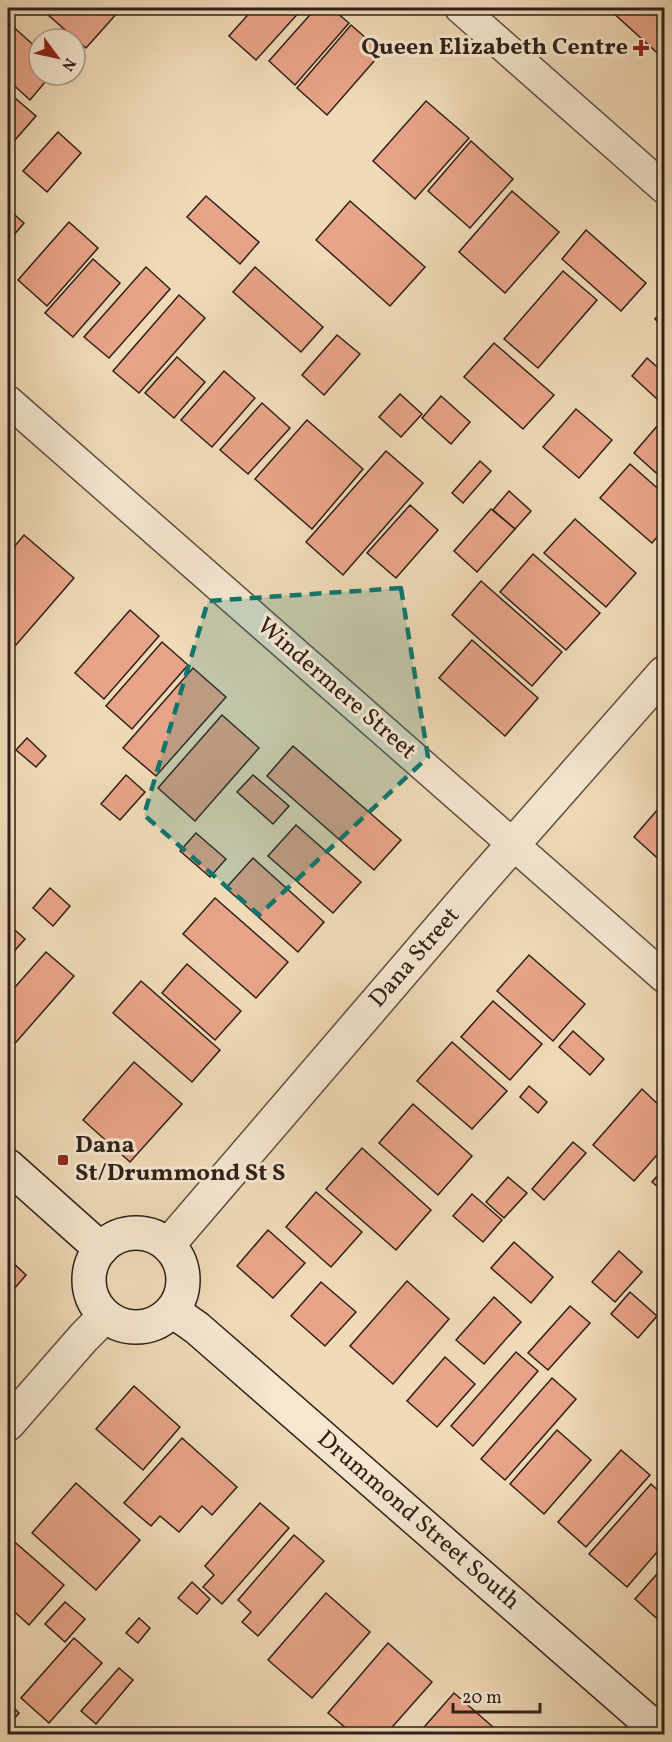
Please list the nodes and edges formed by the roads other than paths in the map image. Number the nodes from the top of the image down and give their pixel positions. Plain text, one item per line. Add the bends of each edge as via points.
1 (460, 8) edge
2 (664, 188) edge
3 (8, 401) edge
4 (664, 673) edge
5 (513, 844) junction
6 (664, 977) edge
7 (8, 1166) edge
8 (168, 1245) junction
9 (100, 1249) junction
10 (173, 1311) junction
11 (105, 1316) junction
12 (8, 1424) edge
13 (662, 1734) edge

1 - 2 street
3 - 5 street, Windermere Street
4 - 5 main road, Dana Street
5 - 6 street, Windermere Street
5 - 8 main road, Dana Street
7 - 9 main road
8 - 9 main road via 152,1235 133,1233 115,1238
8 - 10 main road via 179,1259 184,1277 182,1295
9 - 11 main road via 89,1276 90,1291
10 - 11 main road via 147,1327 132,1328
10 - 13 main road, Drummond Street South
11 - 12 main road

